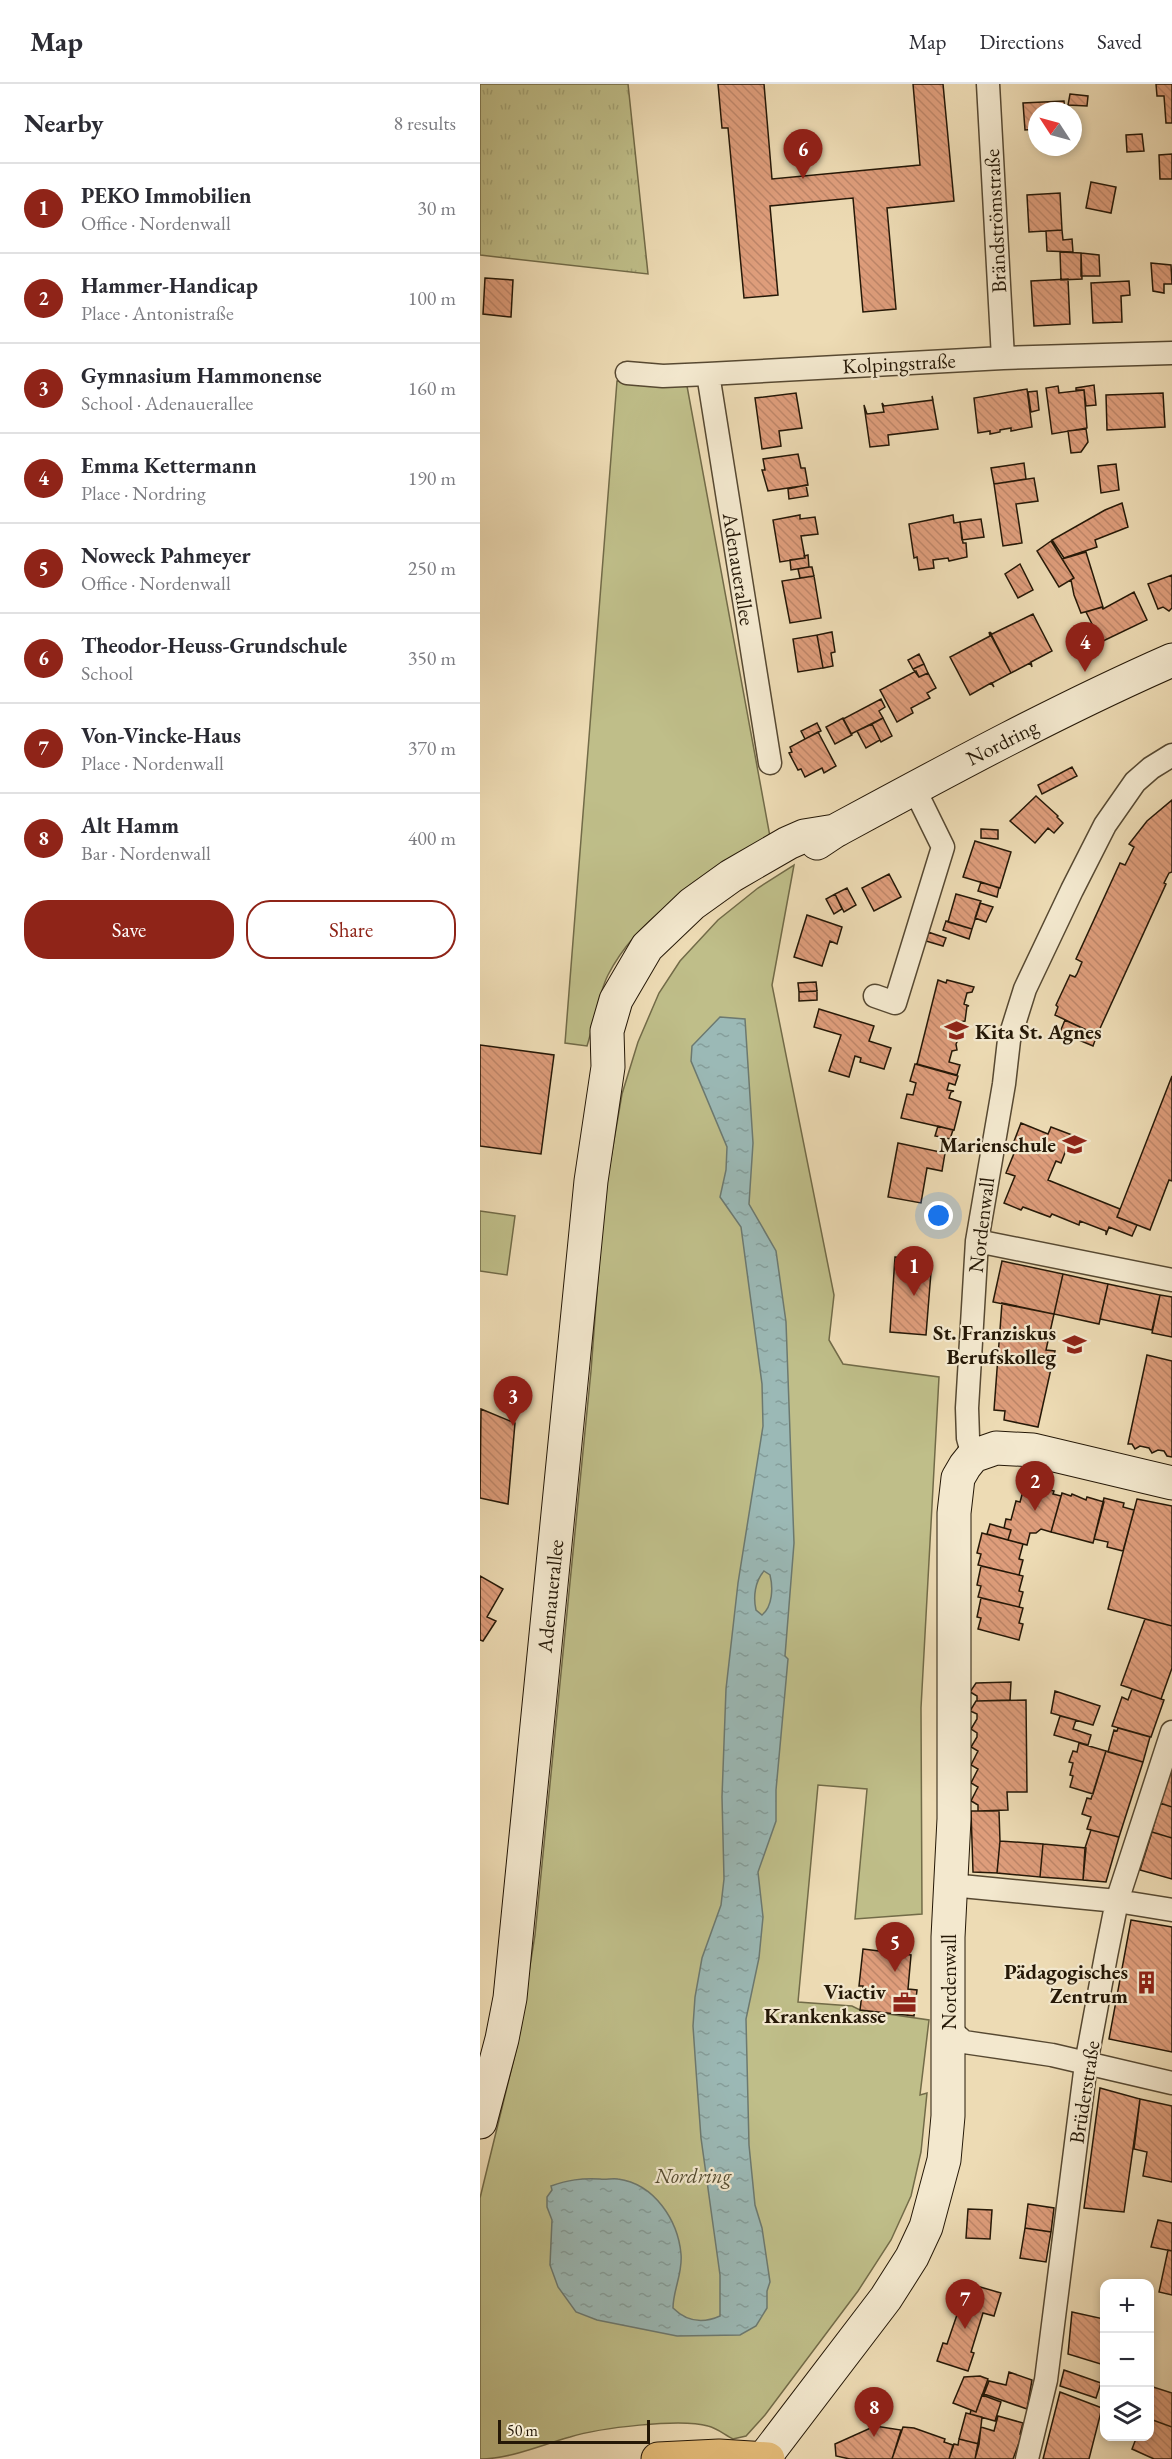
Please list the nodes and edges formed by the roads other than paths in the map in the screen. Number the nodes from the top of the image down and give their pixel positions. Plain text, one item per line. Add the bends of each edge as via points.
1 (988, 84) edge
2 (1172, 353) edge
3 (1003, 358) junction
4 (627, 373) dead end
5 (708, 374) junction
6 (1172, 660) edge
7 (1172, 755) edge
8 (770, 763) dead end
9 (914, 788) junction
10 (835, 831) junction
11 (756, 882) joint
12 (692, 904) joint
13 (875, 996) dead end
14 (608, 1067) junction
15 (977, 1241) junction
16 (1172, 1280) edge
17 (979, 1453) junction
18 (1172, 1483) edge
19 (1172, 1732) edge
20 (951, 1885) junction
21 (1117, 1901) junction
22 (1172, 1910) edge
23 (947, 2027) junction
24 (1086, 2064) junction
25 (1172, 2083) edge
26 (480, 2122) edge
27 (658, 2459) edge
28 (765, 2459) edge
29 (1027, 2459) edge

1 - 3 street, Brändströmstraße
2 - 3 street, Kolpingstraße
3 - 5 street, Kolpingstraße
4 - 5 street, Kolpingstraße
5 - 8 street, Adenauerallee
6 - 9 main road, Nordring via 1094,695
7 - 15 street, Nordenwall via 1135,782 1105,825 1025,989 1009,1040
9 - 10 main road, Nordring
9 - 13 street via 943,847 895,1003
10 - 11 main road, Nordring
10 - 12 main road, Nordring via 788,843 730,876
11 - 14 main road, Adenauerallee via 700,923 667,957 644,992
12 - 14 main road, Adenauerallee via 647,947 616,1000 608,1031
14 - 26 main road, Adenauerallee via 591,1181 510,1998
15 - 16 street
15 - 17 street, Nordenwall via 967,1408 968,1438
17 - 18 main road via 996,1448 1033,1450
17 - 20 main road, Nordenwall via 958,1478 955,1494
19 - 21 street, Brüderstraße
20 - 21 street
20 - 23 main road, Nordenwall
21 - 22 street
21 - 24 street, Brüderstraße
23 - 24 street via 964,2042
23 - 28 main road, Nordenwall via 948,2116 944,2160 926,2227 886,2298
24 - 25 street
24 - 29 street, Brüderstraße via 1046,2380
27 - 28 main road

